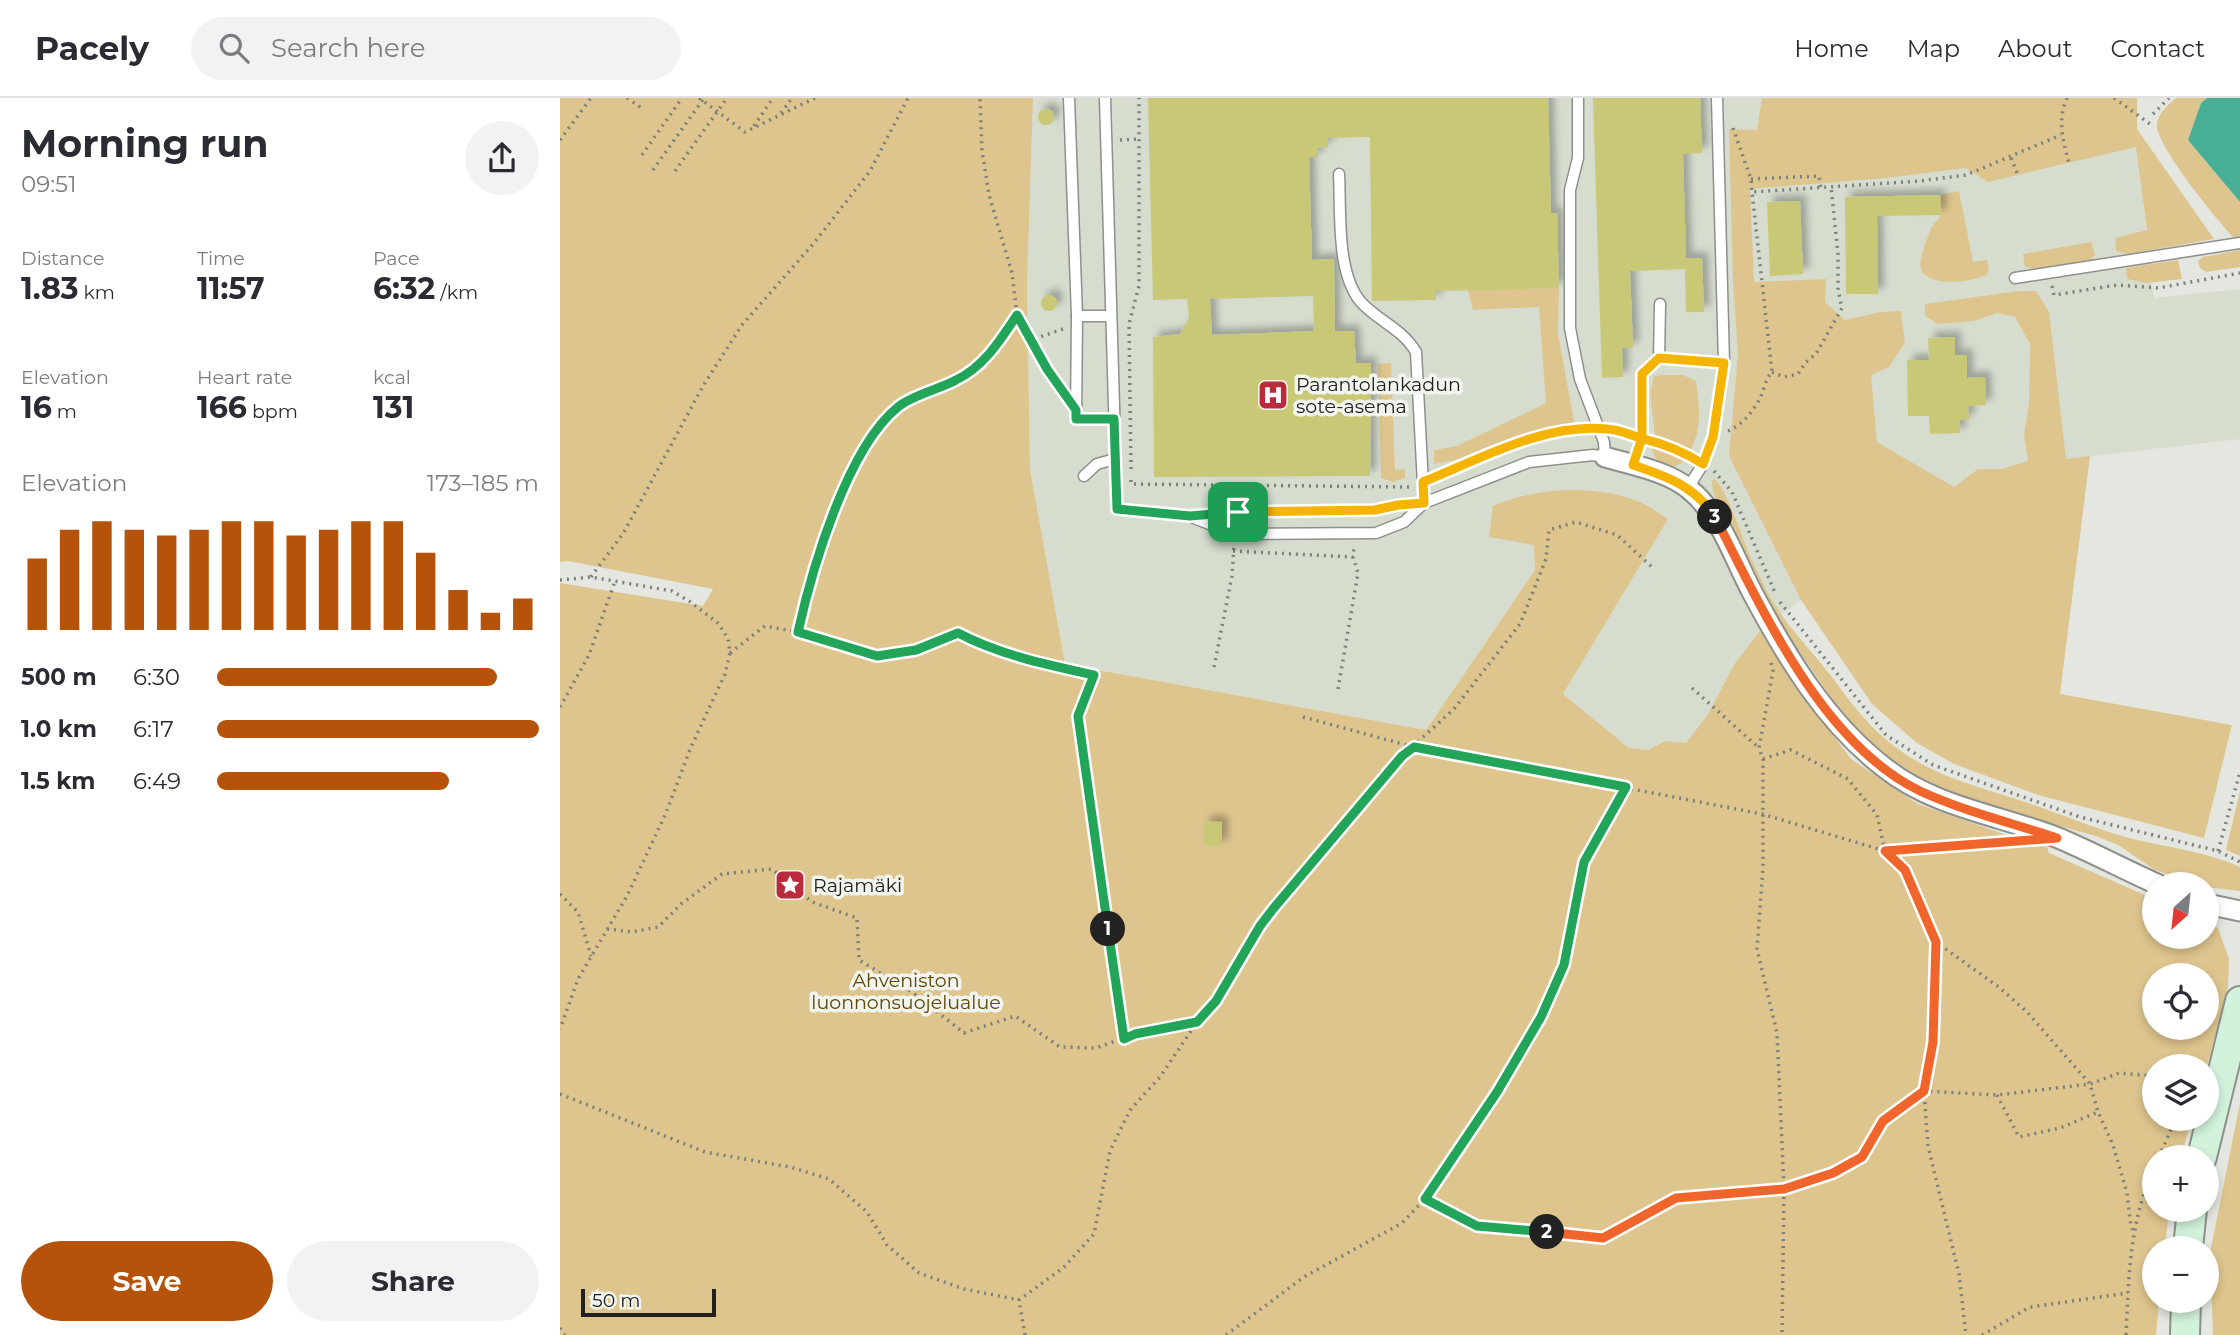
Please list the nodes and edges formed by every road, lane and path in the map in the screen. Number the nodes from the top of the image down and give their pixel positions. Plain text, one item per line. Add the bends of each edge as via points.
1 (591, 98) edge
2 (627, 98) edge
3 (682, 98) edge
4 (727, 98) edge
5 (773, 98) edge
6 (792, 98) edge
7 (815, 98) edge
8 (908, 98) edge
9 (981, 98) edge
10 (1069, 98) edge
11 (1105, 98) edge
12 (1139, 98) edge
13 (1578, 98) edge
14 (1717, 98) edge
15 (2067, 98) edge
16 (2114, 98) edge
17 (2169, 98) edge
18 (702, 99) edge
19 (643, 108) dead end
20 (718, 111) junction
21 (2153, 114) dead end
22 (780, 115) junction
23 (2150, 124) dead end
24 (753, 128) junction
25 (1733, 129) dead end
26 (2061, 135) junction
27 (560, 140) edge
28 (642, 155) dead end
29 (2011, 158) junction
30 (2069, 163) dead end
31 (653, 170) dead end
32 (675, 171) dead end
33 (1339, 174) dead end
34 (2018, 175) dead end
35 (1751, 179) junction
36 (1830, 187) junction
37 (1821, 188) junction
38 (1752, 192) junction
39 (2240, 243) edge
40 (2048, 273) junction
41 (2240, 273) edge
42 (2015, 278) dead end
43 (1660, 304) dead end
44 (1017, 315) junction
45 (1111, 316) junction
46 (1077, 320) junction
47 (1659, 358) junction
48 (1724, 363) junction
49 (1772, 372) junction
50 (1076, 410) junction
51 (1114, 419) junction
52 (1600, 429) junction
53 (1732, 430) dead end
54 (1642, 438) junction
55 (1605, 457) junction
56 (1115, 459) junction
57 (1703, 464) junction
58 (1633, 465) junction
59 (1084, 476) dead end
60 (1423, 482) junction
61 (1354, 486) junction
62 (1688, 488) junction
63 (1424, 503) junction
64 (1353, 510) junction
65 (1190, 516) junction
66 (1354, 533) junction
67 (1235, 534) junction
68 (1234, 551) junction
69 (1353, 557) junction
70 (1652, 567) dead end
71 (592, 578) junction
72 (560, 580) edge
73 (615, 581) junction
74 (798, 632) junction
75 (730, 653) junction
76 (1214, 667) dead end
77 (1773, 671) dead end
78 (1692, 688) dead end
79 (1338, 689) dead end
80 (560, 707) edge
81 (1303, 717) dead end
82 (1414, 747) junction
83 (1759, 748) junction
84 (1763, 759) junction
85 (2240, 772) edge
86 (1626, 787) junction
87 (1762, 814) junction
88 (2017, 841) dead end
89 (1885, 851) junction
90 (2218, 851) junction
91 (2240, 862) edge
92 (2142, 877) edge
93 (560, 894) edge
94 (2219, 907) edge
95 (2240, 911) edge
96 (607, 929) junction
97 (1936, 942) junction
98 (591, 956) junction
99 (2240, 1001) edge
100 (1197, 1022) junction
101 (560, 1029) edge
102 (1124, 1039) junction
103 (2142, 1075) edge
104 (2090, 1084) junction
105 (1924, 1091) junction
106 (560, 1094) edge
107 (1997, 1095) junction
108 (2098, 1112) junction
109 (2205, 1145) edge
110 (1784, 1189) junction
111 (1425, 1199) junction
112 (2142, 1201) edge
113 (2133, 1231) junction
114 (2128, 1293) junction
115 (1019, 1300) junction
116 (2186, 1313) edge
117 (560, 1328) edge
118 (565, 1335) edge
119 (1026, 1335) edge
120 (1226, 1335) edge
121 (1782, 1335) edge
122 (1966, 1335) edge
123 (1982, 1335) edge
124 (2126, 1335) edge
125 (2185, 1335) edge

1 - 27 path
2 - 19 path
3 - 28 path
4 - 20 path
5 - 24 path
6 - 22 path
7 - 22 path
8 - 71 path via 870,171 742,324 624,532
9 - 44 path via 989,195 1012,274
10 - 46 lane
11 - 45 lane
12 - 61 path via 1139,286 1129,324 1131,484
13 - 52 lane via 1578,158 1570,190 1570,328 1580,379
14 - 48 lane
15 - 26 path
16 - 23 path
17 - 21 path
18 - 20 path
18 - 31 path
20 - 24 path via 746,132
20 - 32 path
22 - 24 path
25 - 35 path
26 - 29 path
26 - 30 path
29 - 34 path
29 - 36 path via 1966,175
33 - 60 lane via 1344,265 1353,289 1360,301 1400,332 1416,352
35 - 37 path via 1819,176
35 - 38 path
36 - 37 path
36 - 49 path via 1842,308 1816,354 1798,374 1784,377
37 - 38 path
38 - 49 path
39 - 40 lane
40 - 41 path via 2054,295 2117,285 2158,288
40 - 42 lane
43 - 47 lane
44 - 46 path via 1034,339
44 - 50 path
44 - 74 path via 991,354 960,379 899,406 866,443 832,517 807,589
45 - 46 lane
45 - 51 lane
46 - 50 lane
47 - 48 lane
47 - 54 lane via 1642,374
48 - 57 lane via 1713,437
49 - 53 path via 1748,417
50 - 51 lane via 1076,419
51 - 56 lane
52 - 54 path
52 - 55 lane
52 - 60 path via 1535,438
54 - 57 path via 1687,453
54 - 58 lane
55 - 58 street
55 - 63 lane via 1529,462
56 - 59 lane via 1097,464
56 - 65 lane via 1117,509
57 - 62 lane
57 - 90 path via 1732,492 1779,601 1886,735 1933,765 2080,817
58 - 62 street
60 - 61 path via 1410,487
60 - 63 lane
61 - 64 path
62 - 92 street via 1713,514 1802,676 1838,725 1885,769 1919,790 2057,838
63 - 64 lane
63 - 66 lane via 1404,522 1376,533
64 - 65 lane
65 - 67 lane
66 - 67 lane
66 - 69 path
67 - 68 path
68 - 69 path
68 - 76 path
69 - 79 path via 1359,573
70 - 82 path via 1617,536 1576,522 1549,530 1545,559 1520,624 1454,709
71 - 72 path
71 - 73 path
73 - 75 path via 671,591 689,601 719,625
73 - 80 path via 589,655
74 - 75 path via 765,626
74 - 102 path via 877,656 916,650 958,633 981,645 1094,675 1078,716
75 - 96 path via 666,813
77 - 83 path
78 - 83 path
81 - 82 path
82 - 86 path
82 - 100 path via 1273,909 1216,1001
83 - 84 path
84 - 87 path
84 - 89 path via 1791,750 1848,779 1877,815
85 - 90 path
86 - 87 path
86 - 111 path via 1584,862 1564,965 1541,1017
87 - 89 path
87 - 110 path via 1758,949 1777,1033
88 - 89 path
89 - 97 path via 1905,870
90 - 91 path
93 - 98 path via 578,912
94 - 95 street
96 - 98 path
96 - 102 path via 632,932 657,927 722,874 772,869 812,902 858,918 859,960 912,992 964,1033 1014,1016 1060,1047 1096,1048
97 - 104 path via 2027,1012
97 - 105 path via 1933,1042
98 - 101 path
99 - 109 main road
100 - 102 path
100 - 115 path via 1160,1077 1129,1110 1110,1151 1094,1234 1064,1267
103 - 104 path via 2119,1073
104 - 107 path
104 - 108 path
105 - 107 path
105 - 110 path via 1883,1121 1862,1157 1833,1173
105 - 122 path via 1928,1146 1959,1274
106 - 115 path via 705,1153 790,1167 829,1179 867,1212 887,1245 919,1273 964,1289
107 - 108 path via 2019,1137 2060,1128
108 - 113 path via 2113,1145
110 - 111 path via 1676,1198 1603,1238 1477,1226
110 - 121 path
111 - 120 path via 1402,1223 1304,1277
112 - 113 path
113 - 114 path
114 - 123 path via 2030,1307
114 - 124 path
115 - 119 path
116 - 125 main road
117 - 118 path

